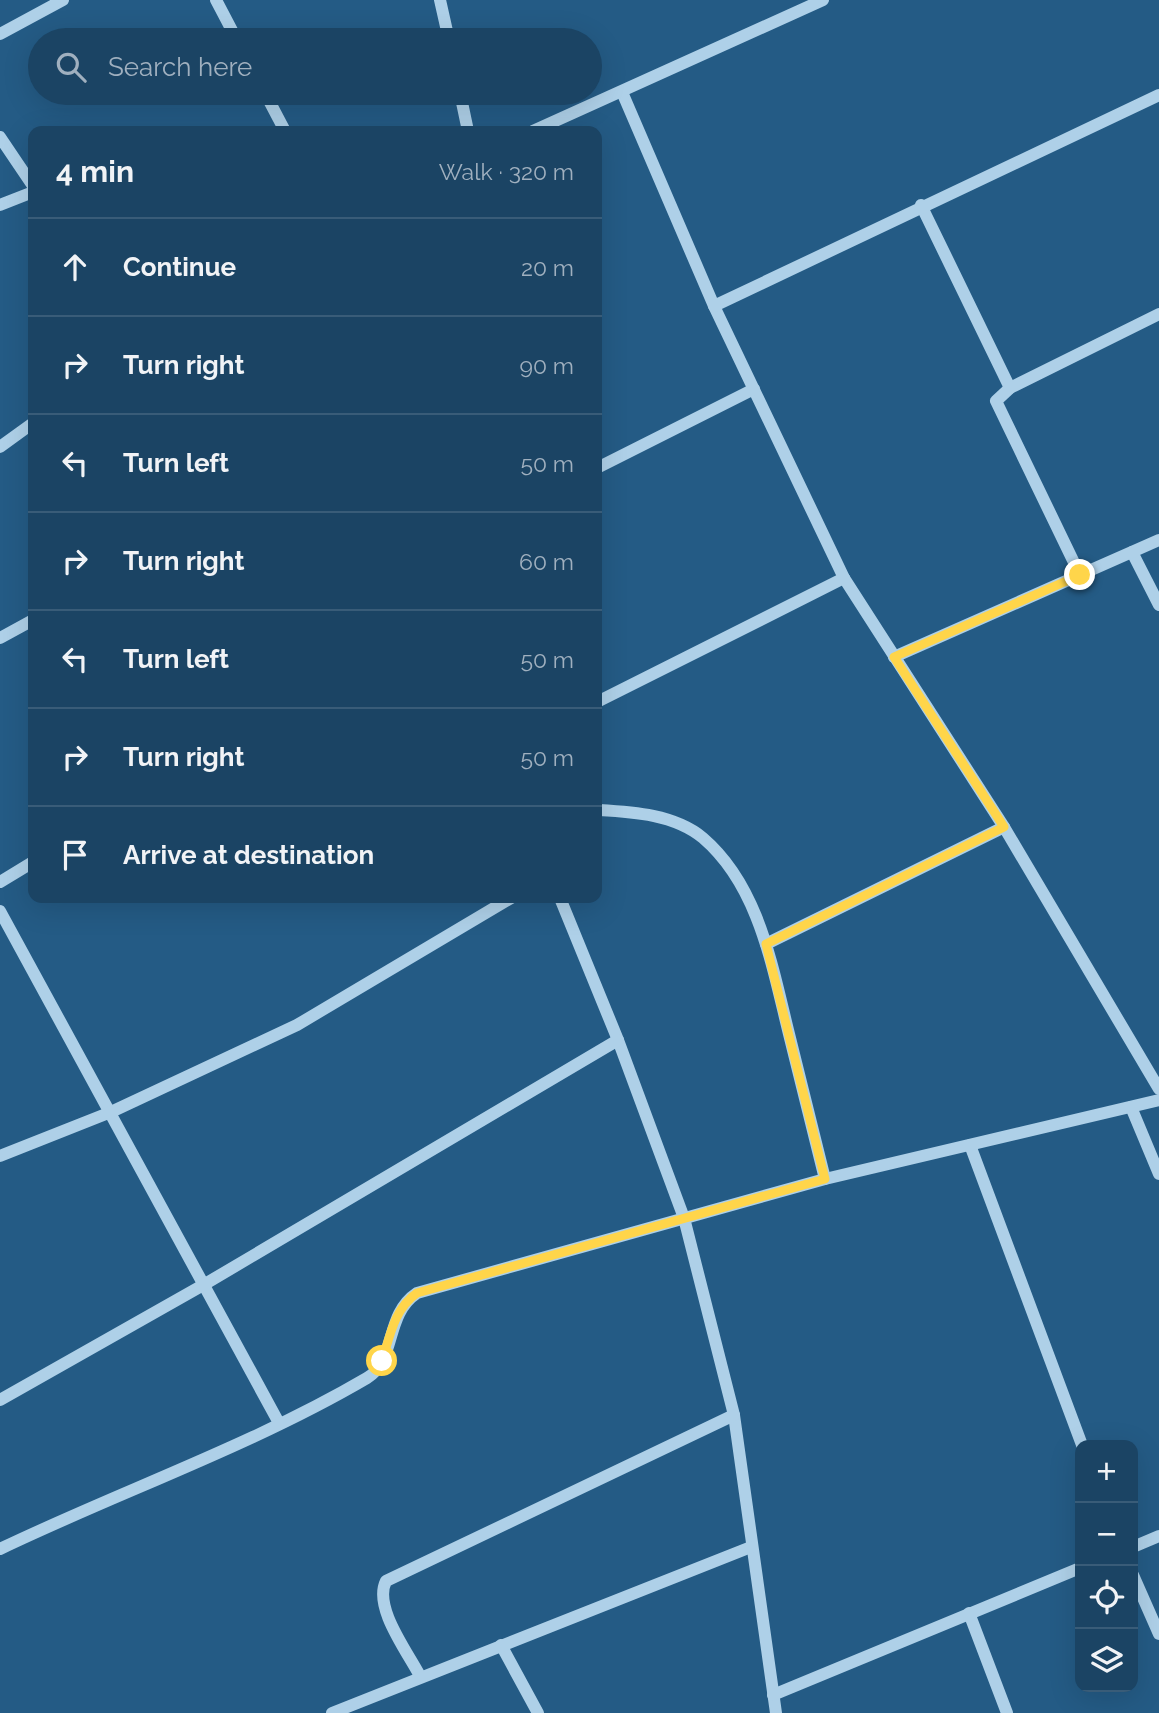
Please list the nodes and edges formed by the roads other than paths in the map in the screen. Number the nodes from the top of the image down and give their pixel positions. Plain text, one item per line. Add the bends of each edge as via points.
1 (63, 0) edge
2 (216, 0) edge
3 (440, 0) edge
4 (823, 0) edge
5 (231, 28) edge
6 (446, 28) edge
7 (0, 34) edge
8 (622, 92) junction
9 (1159, 95) edge
10 (602, 101) edge
11 (271, 105) edge
12 (463, 105) edge
13 (592, 105) edge
14 (282, 126) edge
15 (467, 126) edge
16 (544, 126) edge
17 (0, 137) edge
18 (28, 179) edge
19 (28, 194) edge
20 (0, 205) edge
21 (921, 205) junction
22 (714, 306) junction
23 (1159, 314) edge
24 (1010, 388) junction
25 (754, 389) junction
26 (28, 427) edge
27 (0, 447) edge
28 (602, 465) edge
29 (1159, 540) edge
30 (1132, 552) junction
31 (1080, 575) junction
32 (844, 578) junction
33 (1159, 605) edge
34 (28, 624) edge
35 (0, 638) edge
36 (894, 657) junction
37 (602, 699) edge
38 (602, 811) edge
39 (1004, 827) junction
40 (28, 865) edge
41 (0, 882) edge
42 (503, 903) edge
43 (562, 903) edge
44 (0, 911) edge
45 (766, 944) junction
46 (618, 1040) junction
47 (1159, 1089) edge
48 (1159, 1100) edge
49 (1131, 1107) junction
50 (111, 1112) junction
51 (970, 1145) junction
52 (0, 1156) edge
53 (1159, 1174) edge
54 (825, 1179) junction
55 (684, 1218) junction
56 (205, 1284) junction
57 (0, 1400) edge
58 (734, 1415) junction
59 (279, 1423) junction
60 (1080, 1440) edge
61 (1159, 1536) edge
62 (1138, 1545) edge
63 (1, 1546) edge
64 (751, 1546) junction
65 (1075, 1570) edge
66 (1138, 1586) edge
67 (969, 1613) junction
68 (1159, 1634) edge
69 (500, 1645) junction
70 (420, 1676) junction
71 (773, 1695) junction
72 (332, 1713) edge
73 (538, 1713) edge
74 (776, 1713) edge
75 (1007, 1713) edge

1 - 7 street
2 - 5 street
3 - 6 street
4 - 8 street
8 - 10 street
8 - 22 street
9 - 21 street
11 - 14 street
12 - 15 street
13 - 16 street
17 - 18 street
19 - 20 street
21 - 22 street
21 - 24 street
22 - 25 street
23 - 24 street
24 - 31 street via 999,396 997,407
25 - 28 street
25 - 32 street
26 - 27 street
29 - 30 street
30 - 31 street
30 - 33 street
31 - 36 street
32 - 36 street
32 - 37 street
34 - 35 street
36 - 39 street
38 - 45 street via 668,819 702,837 726,863 748,899
39 - 45 street
39 - 47 street
40 - 41 street
42 - 50 street via 297,1025
43 - 46 street
44 - 50 street
45 - 54 street
46 - 55 street
46 - 56 street
48 - 49 street
49 - 51 street
49 - 53 street
50 - 52 street
50 - 56 street
51 - 54 street
51 - 60 street
54 - 55 street
55 - 58 street
55 - 59 street via 417,1293 398,1312 382,1361 370,1376
56 - 57 street
56 - 59 street
58 - 64 street
58 - 70 street via 386,1581 380,1593 383,1606
59 - 63 street
61 - 62 street
64 - 69 street
64 - 71 street
65 - 67 street
66 - 68 street
67 - 71 street
67 - 75 street
69 - 70 street
69 - 73 street
70 - 72 street
71 - 74 street

